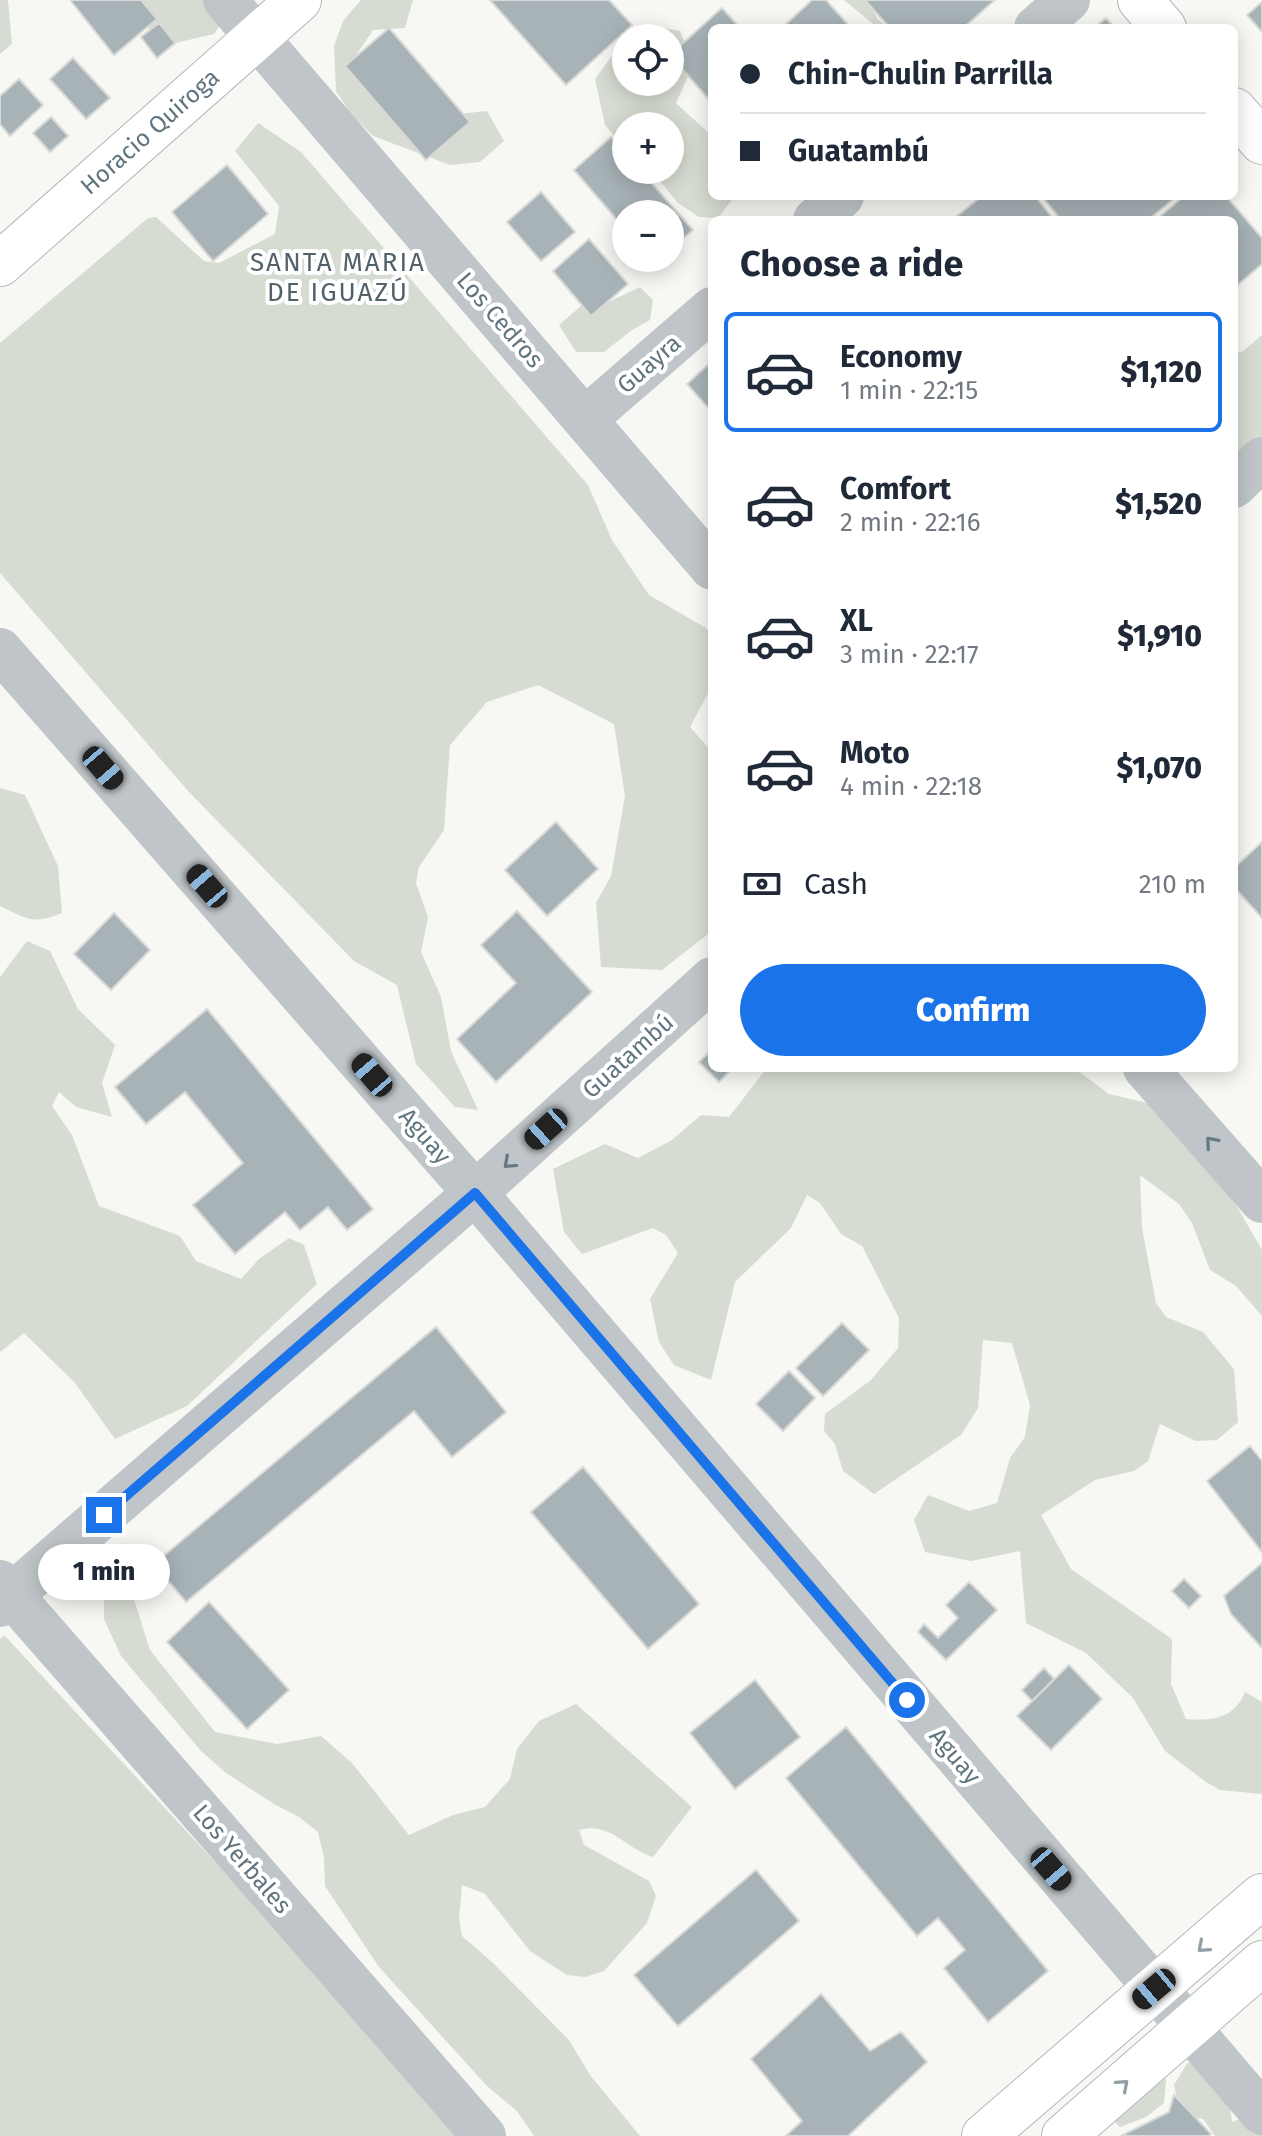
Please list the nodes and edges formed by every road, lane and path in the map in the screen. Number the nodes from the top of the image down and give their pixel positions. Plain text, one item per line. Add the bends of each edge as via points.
1 (225, 0) edge
2 (299, 0) edge
3 (1068, 0) edge
4 (1140, 0) edge
5 (1041, 24) edge
6 (1161, 24) edge
7 (256, 36) junction
8 (1238, 115) edge
9 (1262, 142) edge
10 (838, 200) edge
11 (820, 216) edge
12 (0, 264) edge
13 (708, 312) edge
14 (585, 419) junction
15 (1262, 459) edge
16 (1238, 482) edge
17 (708, 563) edge
18 (0, 650) edge
19 (708, 983) edge
20 (1149, 1072) edge
21 (475, 1193) junction
22 (1262, 1201) edge
23 (4, 1594) edge
24 (1262, 1896) edge
25 (1262, 1963) edge
26 (1154, 1989) junction
27 (1188, 2028) junction
28 (1262, 2113) edge
29 (484, 2136) edge
30 (984, 2136) edge
31 (1064, 2136) edge

1 - 7 street, Los Cedros
2 - 7 main road, Horacio Quiroga
3 - 5 street
4 - 6 main road
7 - 12 main road, Horacio Quiroga
7 - 14 street, Los Cedros
8 - 9 main road
10 - 11 street
13 - 14 street, Guayra
14 - 17 street, Los Cedros
15 - 16 street
18 - 21 street, Aguay
19 -> 21 street, Guatambú
22 -> 20 street
21 - 23 street, Guatambú
21 - 26 street, Aguay
23 - 29 street, Los Yerbales
24 -> 26 main road
25 - 27 main road
26 - 27 street, Aguay
26 - 30 main road
27 - 28 street, Aguay
31 -> 27 main road

